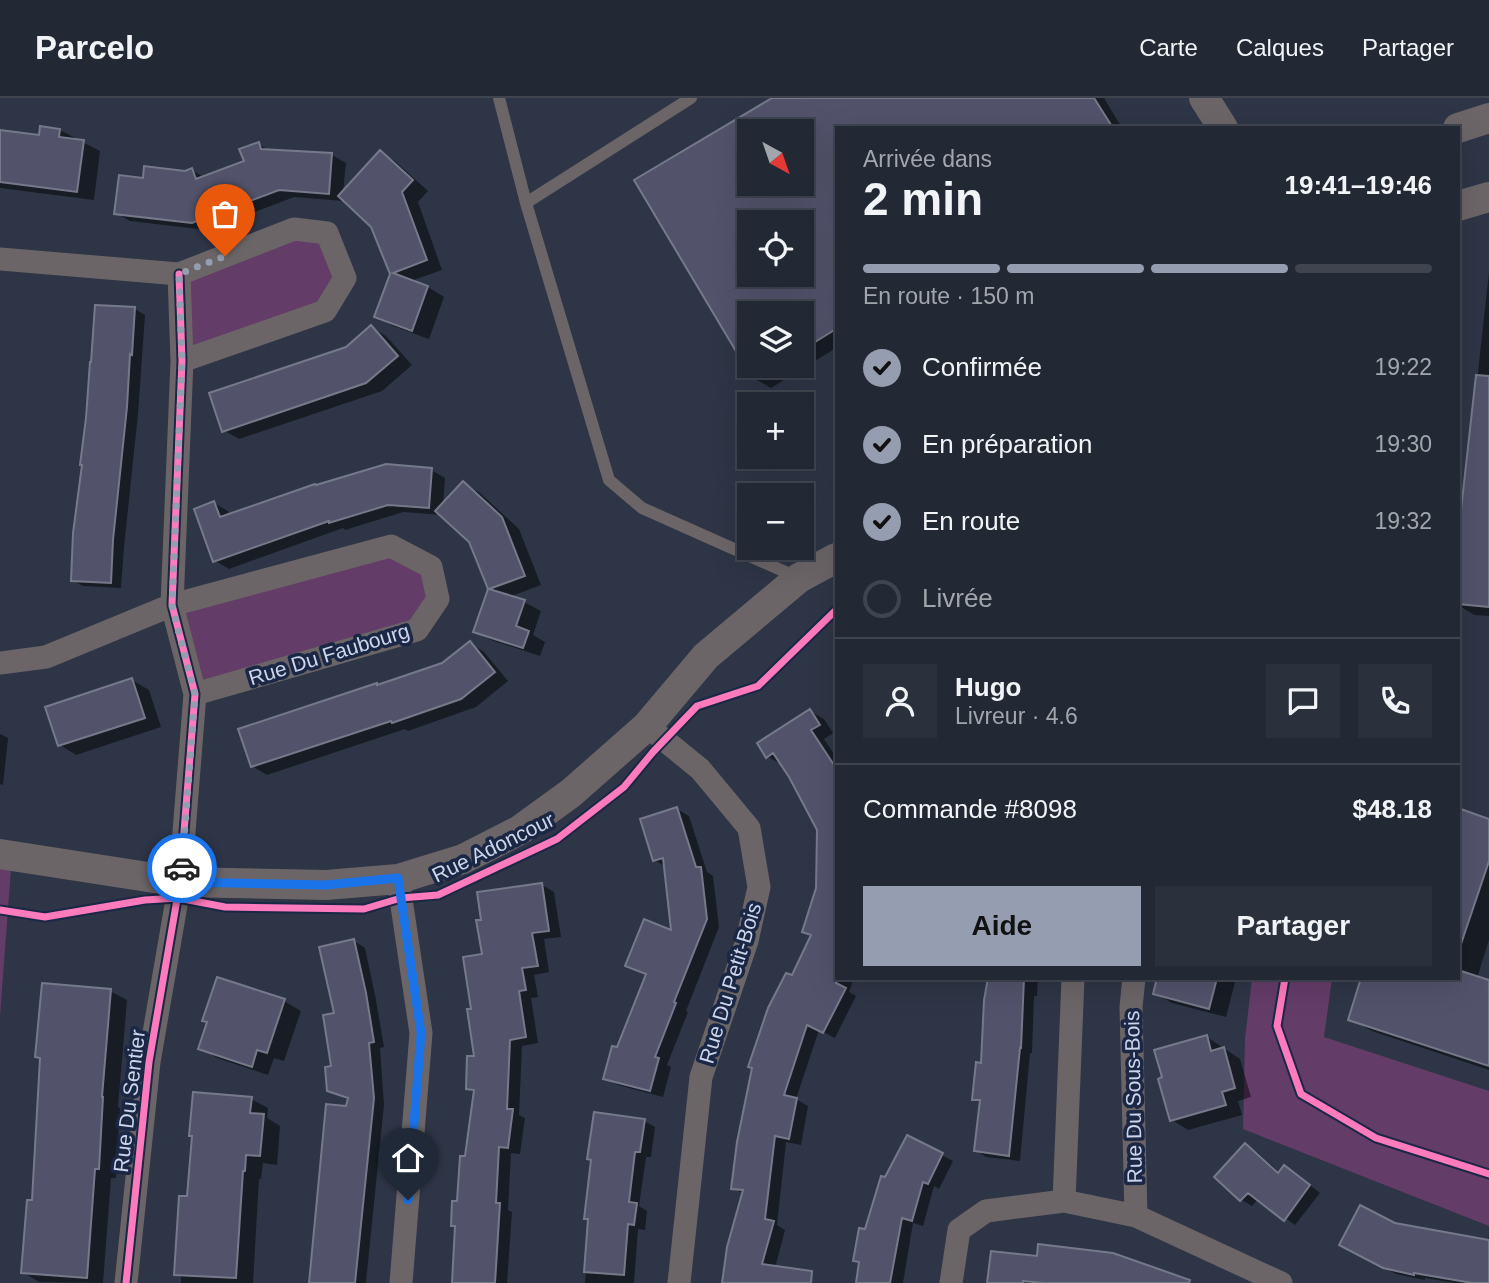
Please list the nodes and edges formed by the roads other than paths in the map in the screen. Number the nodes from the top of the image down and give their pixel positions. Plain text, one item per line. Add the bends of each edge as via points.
1 (499, 98) edge
2 (691, 98) edge
3 (1204, 98) edge
4 (1489, 118) edge
5 (1222, 126) edge
6 (1460, 127) edge
7 (1489, 197) edge
8 (526, 203) junction
9 (1460, 205) edge
10 (0, 259) edge
11 (179, 274) junction
12 (182, 361) junction
13 (835, 559) edge
14 (799, 578) junction
15 (172, 606) junction
16 (0, 663) edge
17 (195, 694) junction
18 (647, 726) junction
19 (0, 854) edge
20 (398, 878) junction
21 (180, 882) junction
22 (1073, 980) edge
23 (1134, 980) edge
24 (1064, 1201) junction
25 (1136, 1216) junction
26 (126, 1283) edge
27 (401, 1283) edge
28 (679, 1283) edge
29 (951, 1283) edge
30 (1281, 1283) edge

1 - 8 lane
2 - 8 lane
3 - 5 street
4 - 6 street
7 - 9 street
8 - 14 lane via 608,480 642,508
10 - 11 street
11 - 12 street
11 - 12 street via 294,229 327,233 345,278 325,311
12 - 15 street
13 - 14 street, Rue Adoncour
14 - 18 street, Rue Adoncour via 706,656
15 - 16 street, Rue Du Faubourg via 46,657
15 - 17 street
15 - 17 street, Rue Du Faubourg via 391,546 431,567 438,599 417,630
17 - 21 street
18 - 20 street, Rue Adoncour via 571,793 520,830 463,859
18 - 28 street, Rue Du Petit-Bois via 700,769 749,828 759,887 747,941 701,1077
19 - 21 street, Rue Adoncour
20 - 21 street, Rue Adoncour via 326,885
20 - 27 street via 421,1033
21 - 26 street, Rue Du Sentier via 149,1062
22 - 24 street
23 - 25 street, Rue Du Sous-Bois via 1130,1007
24 - 25 street
24 - 29 street via 986,1211 968,1224 960,1230
25 - 30 street

